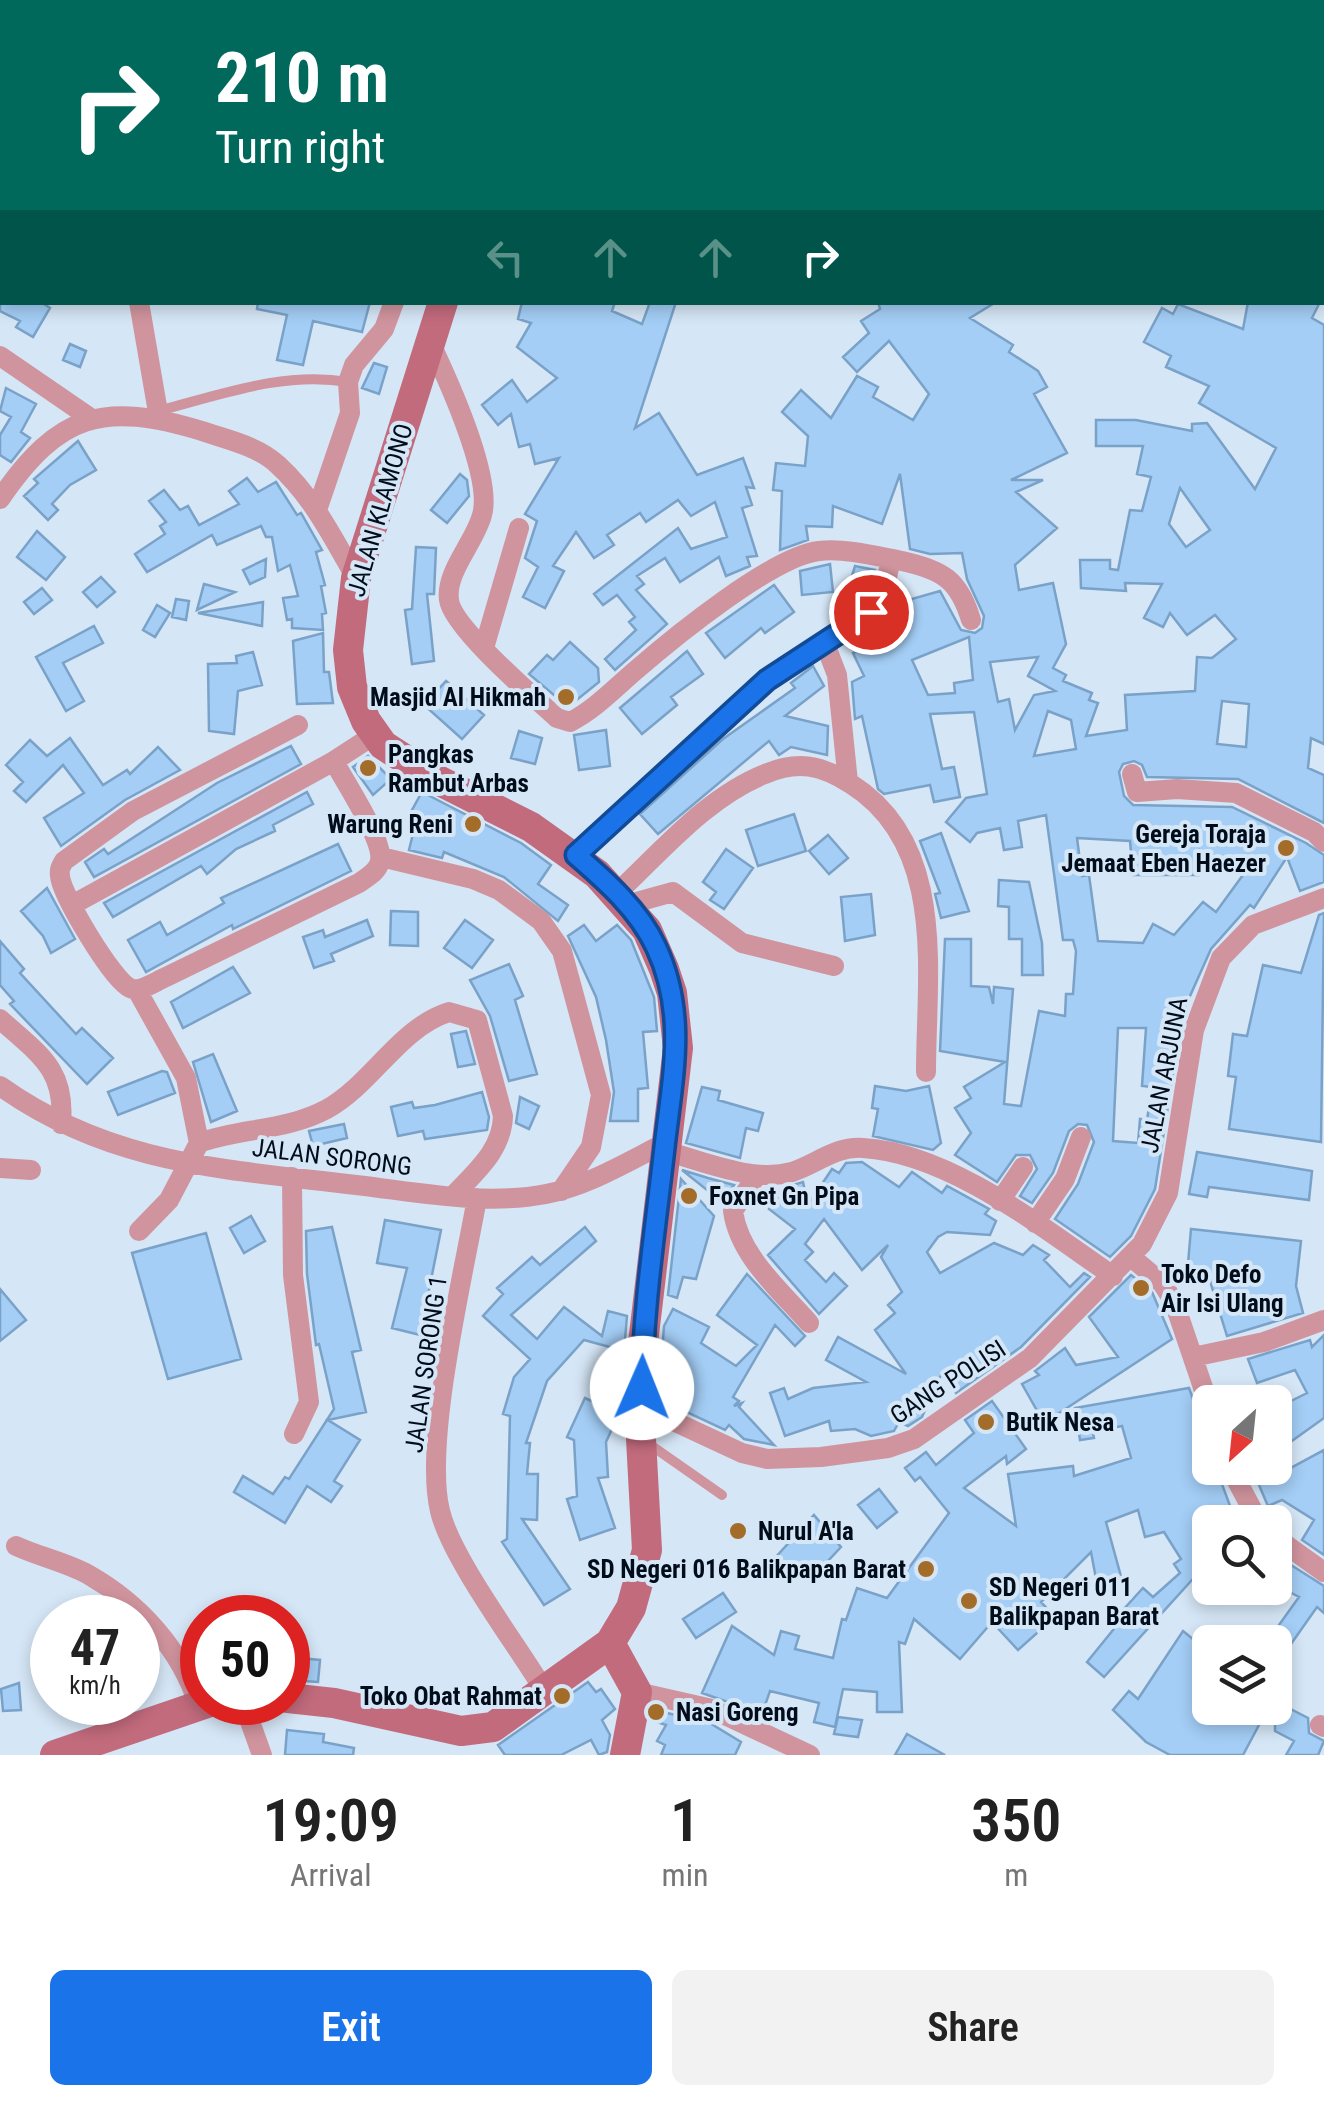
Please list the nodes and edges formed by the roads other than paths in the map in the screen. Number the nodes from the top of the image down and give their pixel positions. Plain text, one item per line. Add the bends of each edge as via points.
1 (140, 305) edge
2 (393, 305) edge
3 (442, 305) edge
4 (430, 342) junction
5 (0, 356) edge
6 (348, 382) junction
7 (158, 414) junction
8 (89, 417) junction
9 (0, 499) edge
10 (317, 510) junction
11 (518, 528) dead end
12 (891, 558) junction
13 (356, 578) junction
14 (970, 620) dead end
15 (824, 640) junction
16 (484, 648) junction
17 (298, 725) dead end
18 (374, 735) junction
19 (334, 762) junction
20 (1132, 774) dead end
21 (848, 782) junction
22 (1324, 842) edge
23 (576, 855) junction
24 (381, 857) junction
25 (1324, 898) edge
26 (622, 899) junction
27 (72, 905) junction
28 (834, 966) dead end
29 (137, 990) junction
30 (0, 1019) edge
31 (926, 1072) dead end
32 (0, 1086) edge
33 (61, 1124) junction
34 (1082, 1136) dead end
35 (199, 1143) junction
36 (665, 1147) junction
37 (187, 1165) junction
38 (0, 1168) edge
39 (1023, 1168) dead end
40 (32, 1170) dead end
41 (757, 1175) junction
42 (292, 1178) junction
43 (561, 1191) junction
44 (453, 1196) junction
45 (477, 1198) junction
46 (1000, 1201) junction
47 (1035, 1223) junction
48 (140, 1231) dead end
49 (1131, 1257) junction
50 (1114, 1276) junction
51 (1324, 1320) edge
52 (809, 1323) dead end
53 (1193, 1357) junction
54 (1202, 1385) edge
55 (641, 1406) junction
56 (294, 1434) dead end
57 (642, 1440) junction
58 (722, 1494) dead end
59 (16, 1546) dead end
60 (1292, 1549) edge
61 (1324, 1572) edge
62 (610, 1643) junction
63 (180, 1659) edge
64 (544, 1690) junction
65 (637, 1692) junction
66 (310, 1702) edge
67 (180, 1711) edge
68 (251, 1725) edge
69 (55, 1755) edge
70 (262, 1755) edge
71 (626, 1755) edge
72 (810, 1755) edge

1 - 7 street
2 - 6 street
3 - 4 main road, JALAN KLAMONO
4 - 13 main road, JALAN KLAMONO
4 - 16 street via 484,476 481,521 451,582 449,601
5 - 8 street
6 - 7 lane via 276,381
6 - 10 street via 350,412
7 - 8 street
7 - 10 street via 268,456
8 - 9 street via 46,444
10 - 13 street
11 - 16 street
12 - 14 street via 956,584
12 - 15 street via 876,608
12 - 16 street via 819,551 772,568 570,722 557,718
13 - 18 main road, JALAN KLAMONO via 349,667
15 - 21 street via 837,675
15 - 23 street via 767,680
17 - 27 street via 81,844 60,869
18 - 19 street
18 - 23 main road, JALAN KLAMONO via 423,772
19 - 24 street
19 - 27 street
20 - 22 street via 1137,792 1236,793
21 - 26 street via 804,764 753,779 714,802
21 - 31 street via 895,823 914,865 927,934
23 - 26 main road, JALAN KLAMONO
24 - 29 street via 359,884
24 - 43 street via 498,890 541,920 562,950 601,1095 590,1147
25 - 49 street, JALAN ARJUNA via 1253,925 1220,958 1194,1030 1168,1194
26 - 28 street via 673,892 742,943
26 - 36 main road, JALAN KLAMONO via 656,948 672,993 678,1048
27 - 29 street via 115,974
29 - 35 street via 186,1078
30 - 33 street via 56,1074 64,1095
32 - 33 street, JALAN SORONG
33 - 37 street, JALAN SORONG
34 - 47 street via 1065,1179
35 - 37 street
35 - 44 street via 266,1131 326,1109 423,1026 463,1013 478,1020 502,1130 492,1152
36 - 41 street
36 - 43 street, JALAN SORONG
36 - 55 main road, JALAN KLAMONO
37 - 42 street, JALAN SORONG
37 - 48 street via 169,1200
38 - 40 street
39 - 46 street
41 - 46 street via 792,1172 824,1155 861,1148 915,1160
41 - 52 street via 736,1204 735,1225
42 - 44 street, JALAN SORONG
42 - 56 street via 293,1275 309,1402
43 - 45 street, JALAN SORONG
44 - 45 street, JALAN SORONG
45 - 64 street, JALAN SORONG 1 via 438,1450 439,1508
46 - 47 street
47 - 50 street
49 - 50 street, GANG POLISI
49 - 53 street via 1169,1292
50 - 55 street, GANG POLISI via 1030,1358 932,1428 888,1448 766,1459
51 - 53 street
53 - 54 street
55 - 57 main road, JALAN KLAMONO
57 - 58 lane
57 - 62 main road, JALAN KLAMONO via 648,1550 637,1592
59 - 63 street via 88,1574 153,1627
60 - 61 street
62 - 64 main road, JALAN KLAMONO
62 - 65 main road
64 - 66 main road, JALAN KLAMONO via 504,1722 475,1731
65 - 71 main road
65 - 72 street via 712,1709
67 - 69 main road
68 - 70 street

